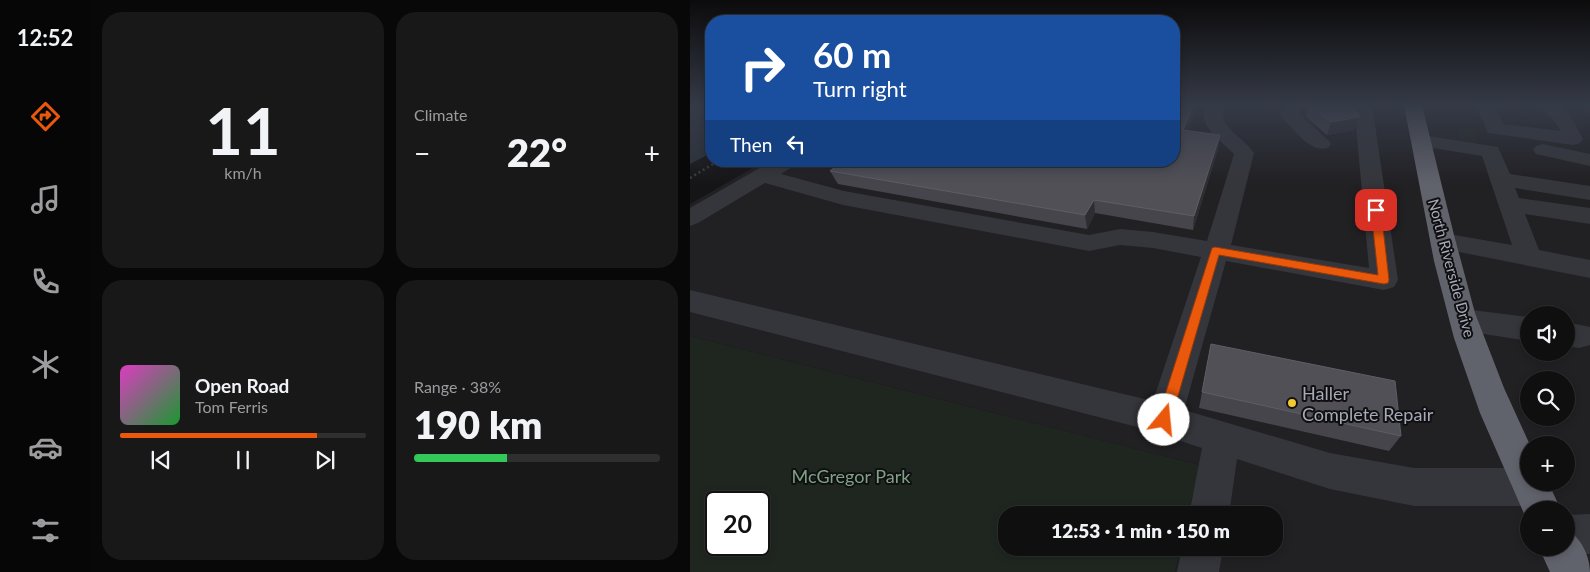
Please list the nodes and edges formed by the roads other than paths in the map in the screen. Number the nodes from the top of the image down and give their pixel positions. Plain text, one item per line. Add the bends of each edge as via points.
1 (1222, 132) edge
2 (1308, 132) edge
3 (1366, 132) edge
4 (1420, 132) edge
5 (1490, 132) edge
6 (1572, 132) edge
7 (1491, 140) junction
8 (1422, 141) junction
9 (1321, 144) dead end
10 (1586, 152) edge
11 (778, 167) edge
12 (763, 176) junction
13 (1501, 179) junction
14 (1590, 193) edge
15 (1510, 204) junction
16 (1590, 216) edge
17 (690, 218) edge
18 (1444, 241) junction
19 (1215, 251) junction
20 (1530, 258) junction
21 (1590, 269) edge
22 (690, 301) edge
23 (1464, 320) junction
24 (1520, 328) edge
25 (1164, 420) junction
26 (1222, 438) junction
27 (1536, 498) edge
28 (1210, 506) edge
29 (1590, 534) edge
30 (1575, 535) edge
31 (1201, 556) edge
32 (1564, 556) edge
33 (1198, 572) edge
34 (1573, 572) edge

1 - 19 street via 1244,153
2 - 9 street
3 - 19 street via 1384,280
4 - 8 highway, North Riverside Drive
5 - 7 street
6 - 10 street
7 - 8 street
7 - 10 street via 1565,153
7 - 13 street
8 - 18 highway, North Riverside Drive
11 - 12 street
12 - 17 street
12 - 19 street via 843,198 1089,242 1135,238
13 - 14 street
13 - 15 street
15 - 16 street
15 - 20 street
18 - 20 street
18 - 23 highway, North Riverside Drive
19 - 25 street
20 - 21 street
22 - 25 street
23 - 24 street
23 - 27 highway, North Riverside Drive via 1506,438
25 - 26 street
26 - 27 street via 1330,471 1414,487
26 - 28 street
29 - 30 street
31 - 33 street
32 - 34 highway

